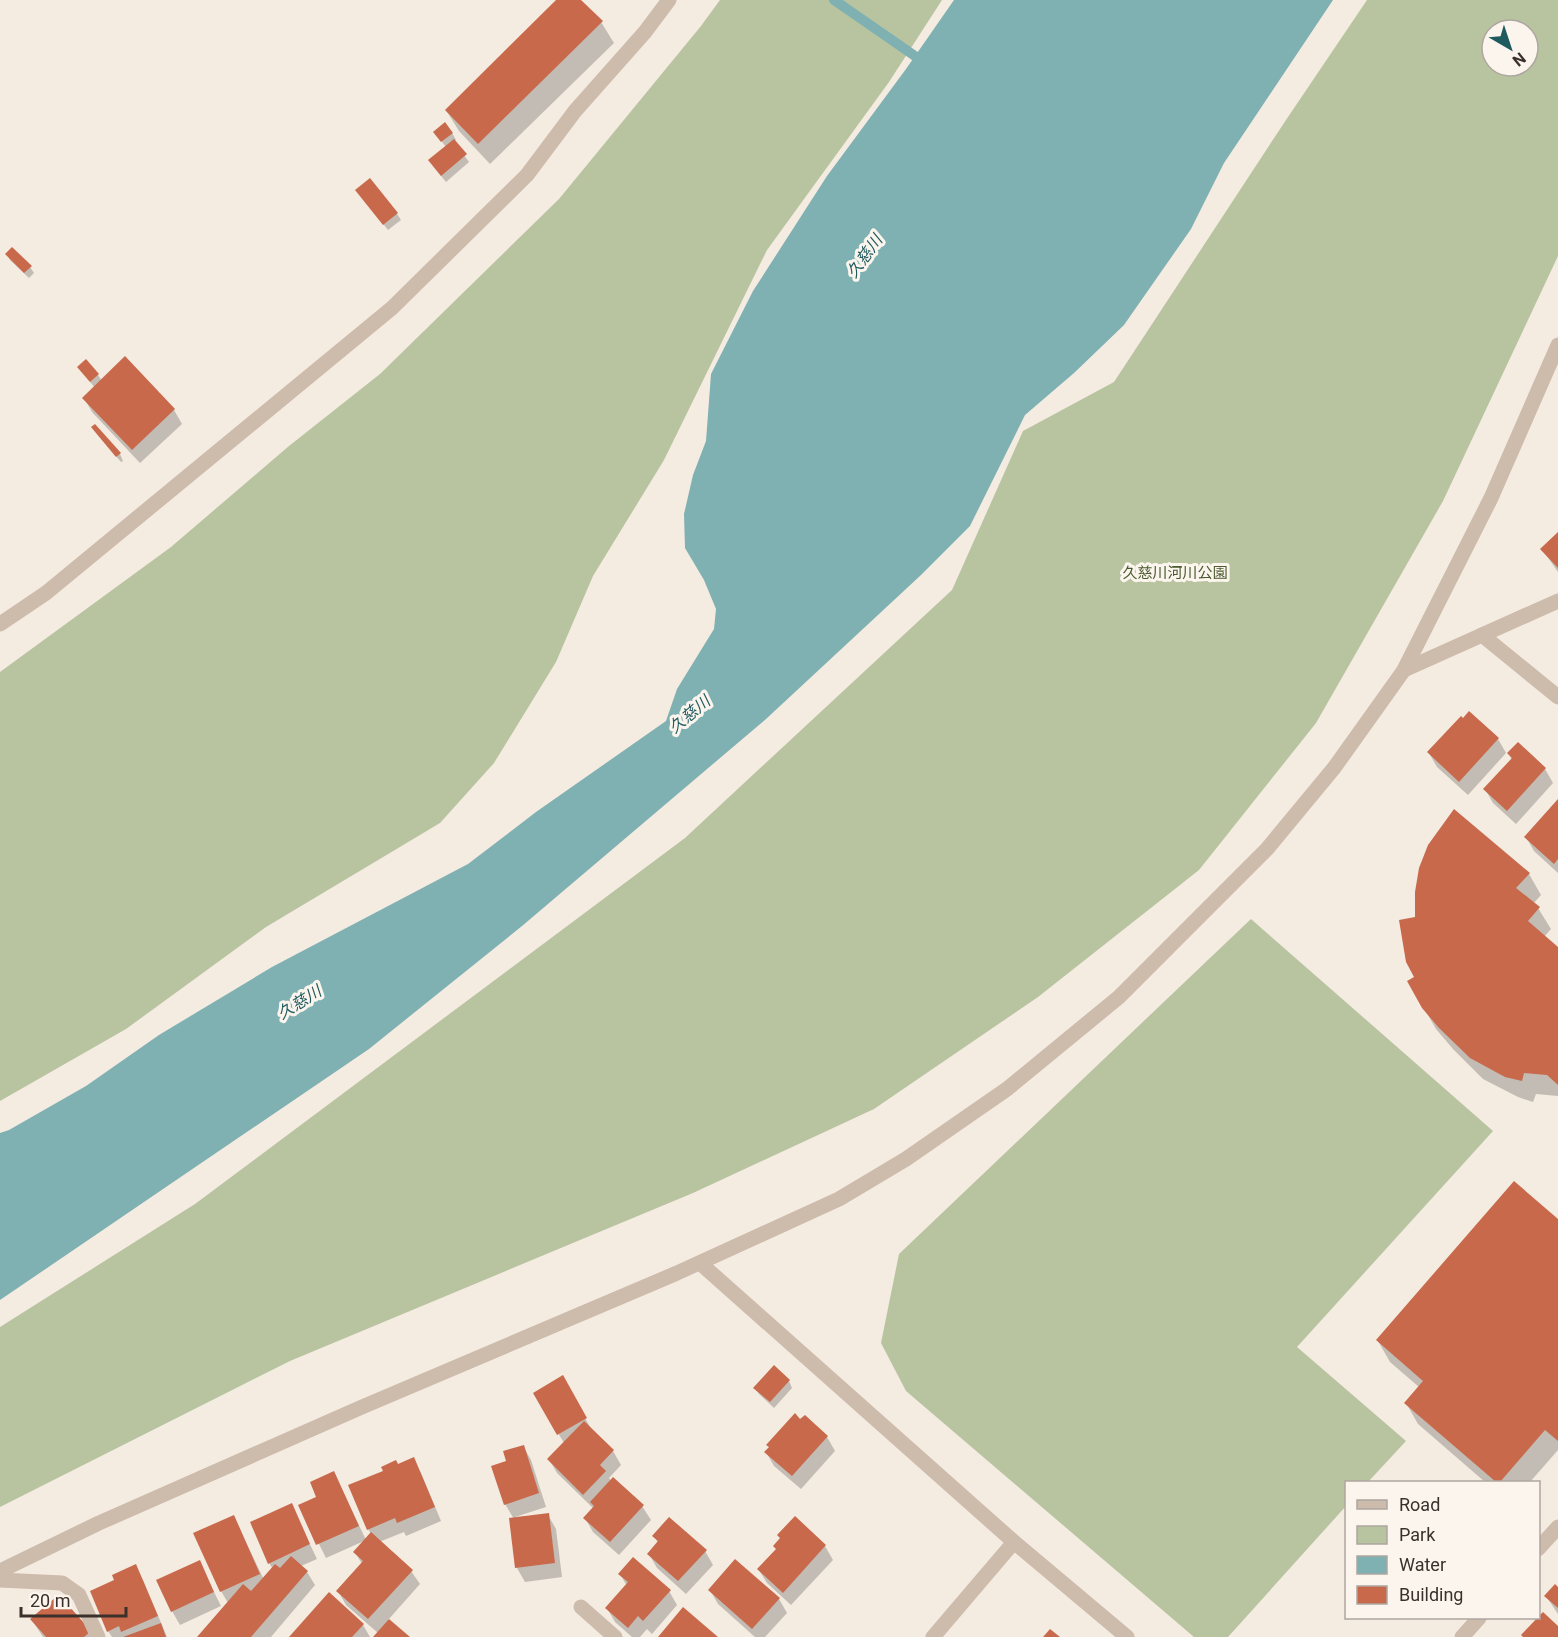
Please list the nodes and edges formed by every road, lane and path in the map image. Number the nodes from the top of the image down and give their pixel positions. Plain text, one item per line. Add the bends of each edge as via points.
1 (669, 0) edge
2 (1558, 345) edge
3 (1558, 601) edge
4 (0, 624) edge
5 (1482, 635) junction
6 (1404, 670) junction
7 (1558, 697) edge
8 (700, 1263) junction
9 (1558, 1527) edge
10 (1014, 1542) junction
11 (1540, 1548) edge
12 (0, 1571) edge
13 (0, 1580) edge
14 (581, 1607) dead end
15 (1477, 1619) edge
16 (98, 1637) edge
17 (615, 1637) edge
18 (933, 1637) edge
19 (1127, 1637) edge
20 (1462, 1637) edge

1 - 4 street via 575,111 527,176 392,308 46,593
2 - 6 street via 1491,498
3 - 5 street
5 - 6 street
5 - 7 street
6 - 8 street via 1334,768 1267,849 1119,997 1007,1089 906,1159 839,1198
8 - 10 street
8 - 12 street via 154,1499
9 - 11 street
10 - 18 street
10 - 19 street
13 - 16 street via 62,1583 80,1595
14 - 17 street
15 - 20 street

